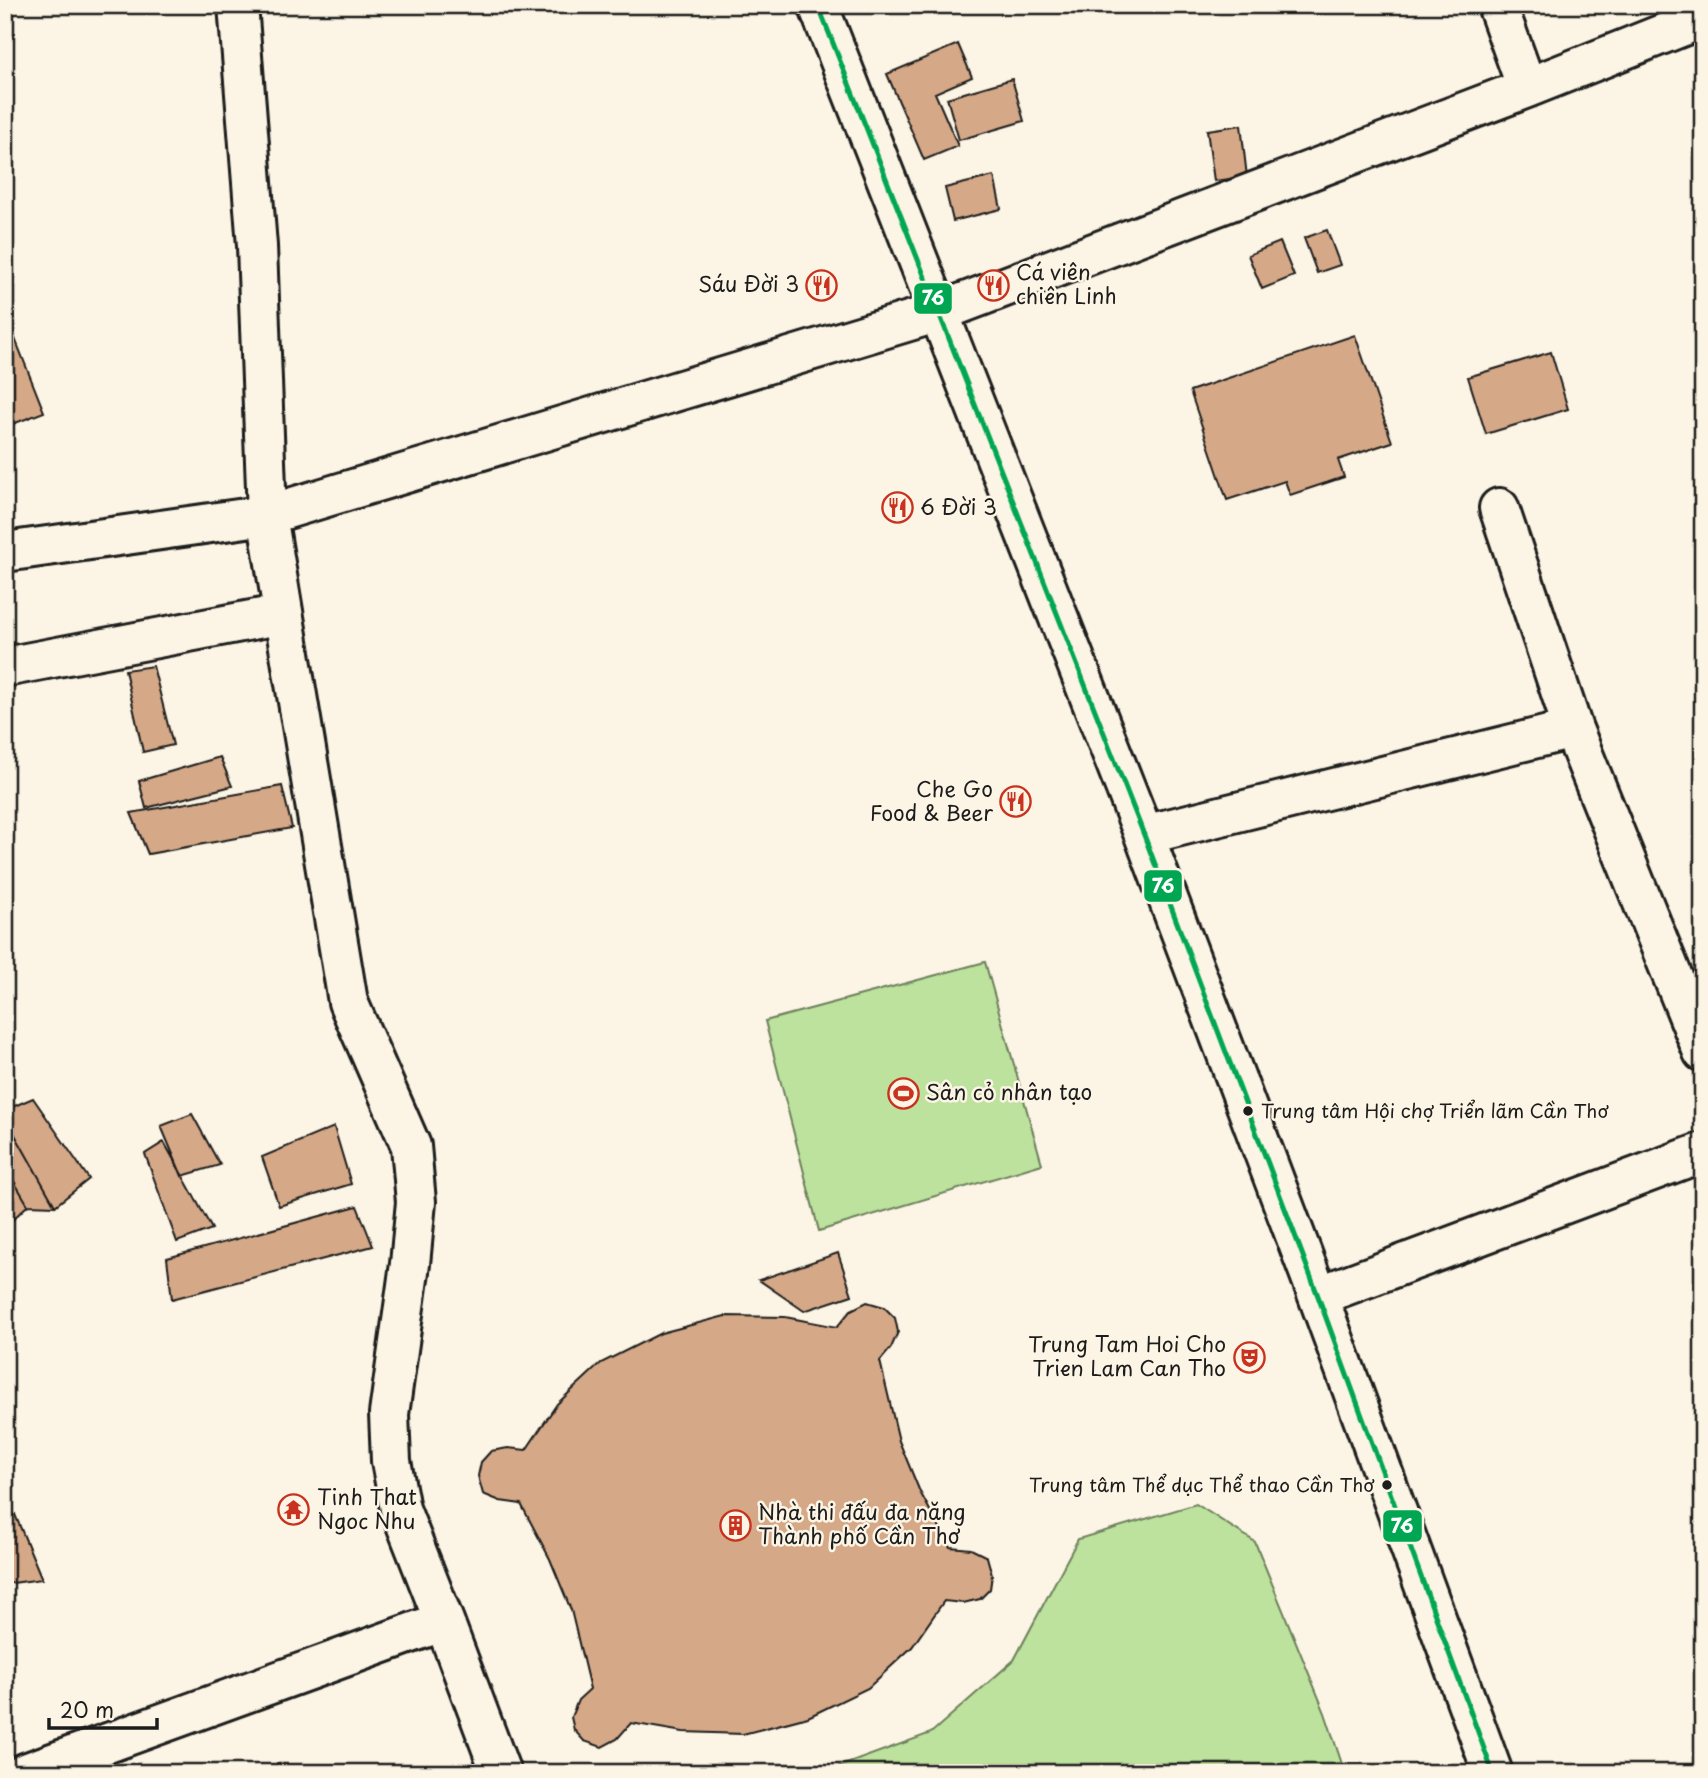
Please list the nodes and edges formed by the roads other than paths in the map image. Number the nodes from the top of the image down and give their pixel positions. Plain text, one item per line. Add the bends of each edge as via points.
1 (238, 5) edge
2 (818, 5) edge
3 (1497, 5) edge
4 (1703, 18) edge
5 (1527, 89) junction
6 (939, 312) junction
7 (1499, 508) dead end
8 (267, 515) junction
9 (5, 552) edge
10 (282, 614) junction
11 (5, 667) edge
12 (1573, 729) junction
13 (1144, 835) junction
14 (1703, 1052) edge
15 (1703, 1152) edge
16 (1318, 1296) junction
17 (444, 1621) junction
18 (25, 1773) edge
19 (502, 1773) edge
20 (1493, 1773) edge

1 - 8 street via 257,246
2 - 6 street
3 - 5 street
4 - 5 street
5 - 6 street
6 - 8 street
6 - 13 street
7 - 12 street
8 - 9 street
8 - 10 street
10 - 11 street
10 - 17 street via 348,1002 411,1146 416,1202 388,1414 391,1461 400,1508
12 - 13 street
12 - 14 street
13 - 16 street
15 - 16 street
16 - 20 street
17 - 18 street
17 - 19 street

